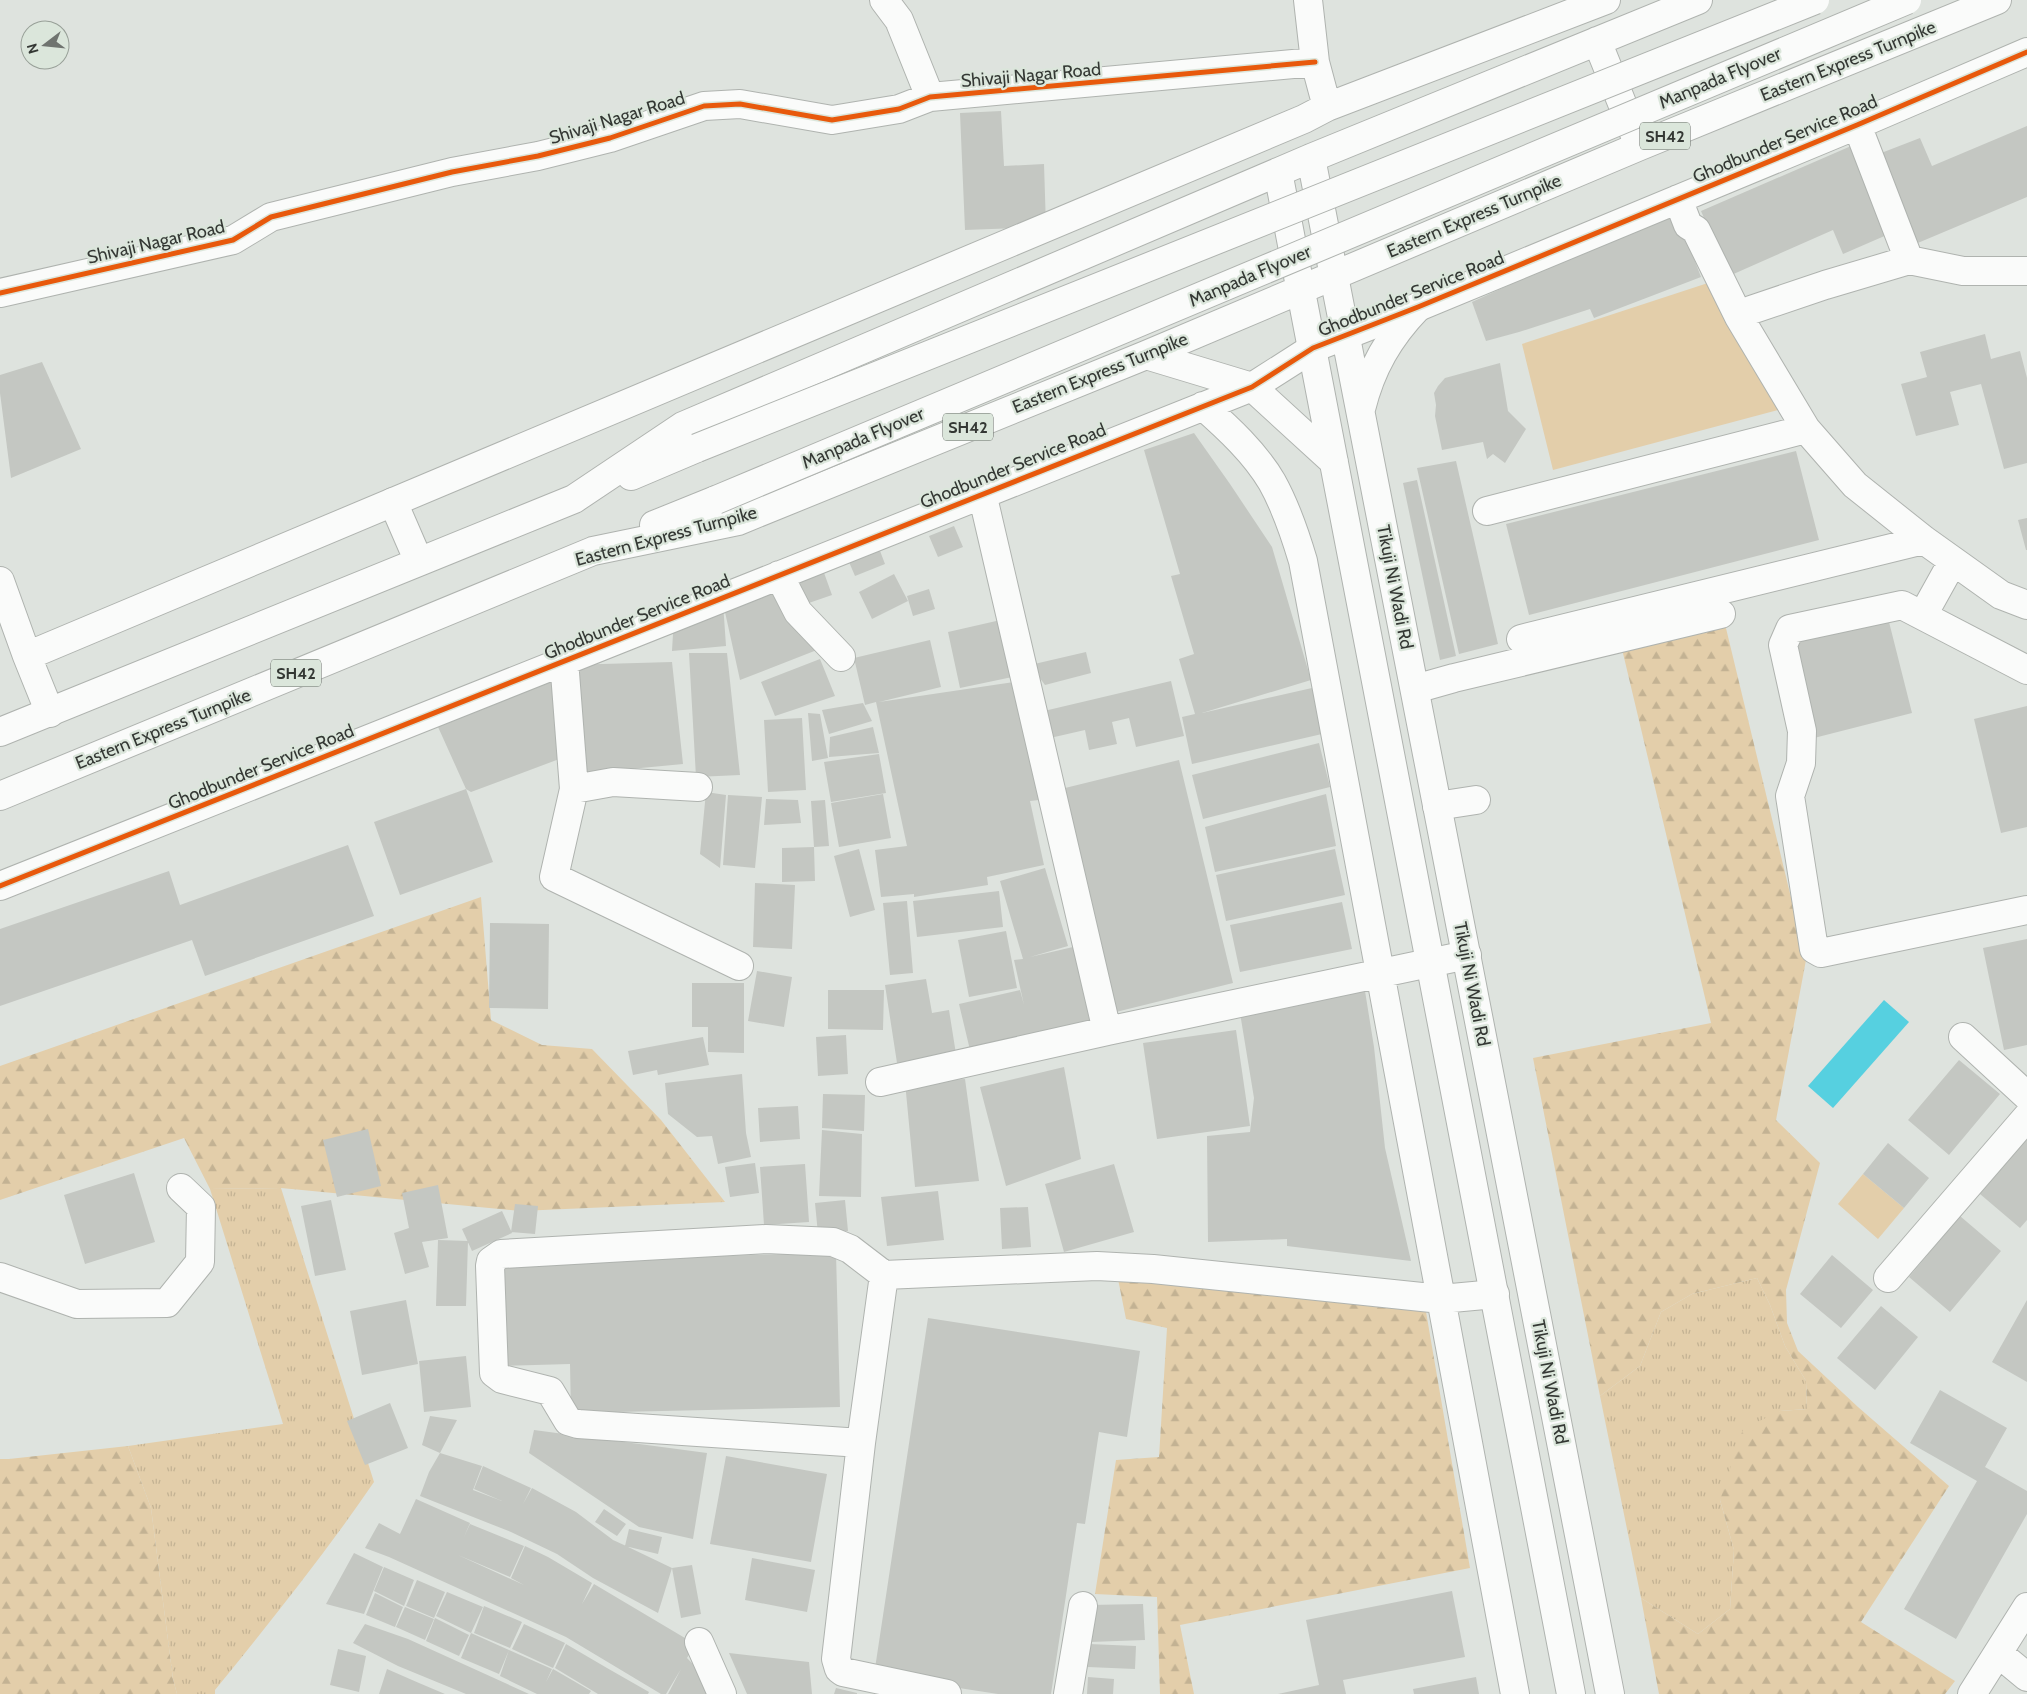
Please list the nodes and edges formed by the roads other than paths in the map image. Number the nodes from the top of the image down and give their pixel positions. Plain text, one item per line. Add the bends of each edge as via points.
1 (884, 0) edge
2 (1308, 0) edge
3 (1606, 0) edge
4 (1698, 0) edge
5 (1815, 0) edge
6 (1907, 0) edge
7 (1996, 0) edge
8 (1597, 41) junction
9 (2027, 52) edge
10 (1315, 62) junction
11 (930, 97) junction
12 (1327, 107) junction
13 (1857, 125) junction
14 (1640, 146) junction
15 (1311, 158) junction
16 (1278, 172) junction
17 (1682, 197) junction
18 (1909, 260) junction
19 (2027, 271) edge
20 (1334, 275) junction
21 (1301, 290) junction
22 (0, 293) edge
23 (1418, 307) junction
24 (1739, 317) junction
25 (1346, 335) junction
26 (1313, 348) junction
27 (1146, 355) junction
28 (1252, 387) junction
29 (1202, 406) junction
30 (1360, 411) junction
31 (1806, 429) junction
32 (1334, 462) junction
33 (982, 493) junction
34 (574, 499) junction
35 (393, 502) junction
36 (1487, 511) dead end
37 (1924, 540) junction
38 (593, 551) junction
39 (1953, 561) junction
40 (419, 562) junction
41 (780, 575) junction
42 (0, 580) edge
43 (2027, 605) edge
44 (1721, 614) dead end
45 (1923, 616) junction
46 (1522, 639) dead end
47 (27, 656) junction
48 (841, 657) dead end
49 (564, 660) junction
50 (2027, 670) edge
51 (1414, 689) junction
52 (50, 713) junction
53 (0, 732) edge
54 (698, 787) dead end
55 (574, 789) junction
56 (0, 796) edge
57 (1476, 800) dead end
58 (1437, 806) junction
59 (0, 886) edge
60 (2027, 910) edge
61 (1466, 956) junction
62 (1431, 964) junction
63 (739, 966) dead end
64 (1380, 974) junction
65 (1107, 1032) junction
66 (1963, 1037) dead end
67 (880, 1082) dead end
68 (2027, 1096) edge
69 (2027, 1117) edge
70 (181, 1188) dead end
71 (884, 1275) junction
72 (0, 1277) edge
73 (1888, 1278) dead end
74 (1495, 1294) junction
75 (1441, 1299) junction
76 (861, 1444) junction
77 (1083, 1606) dead end
78 (2027, 1607) edge
79 (699, 1642) dead end
80 (1998, 1653) junction
81 (2027, 1677) edge
82 (722, 1694) edge
83 (947, 1694) edge
84 (1068, 1694) edge
85 (1515, 1694) edge
86 (1572, 1694) edge
87 (1610, 1694) edge
88 (1972, 1694) edge

1 - 11 main road via 899,20
2 - 10 main road
3 - 12 main road
4 - 8 main road
5 - 34 main road, Manpada Flyover, bridge
6 - 38 main road, Manpada Flyover, bridge
7 - 14 main road, Eastern Express Turnpike / SH42
8 - 14 main road
8 - 15 main road
9 - 13 main road, Ghodbunder Service Road
10 - 11 main road, Shivaji Nagar Road
10 - 12 main road
11 - 22 main road, Shivaji Nagar Road via 899,108 832,120 740,104 704,106 610,138 452,172 270,217 233,240
12 - 35 main road
13 - 17 main road, Ghodbunder Service Road
13 - 18 main road
14 - 20 main road, Eastern Express Turnpike / SH42
15 - 16 main road
15 - 20 main road, Tikuji Ni Wadi Rd
16 - 21 main road, Tikuji Ni Wadi Rd
16 - 34 main road via 684,426
17 - 23 main road, Ghodbunder Service Road
17 - 24 main road via 1697,221 1696,230
18 - 19 main road via 1963,271
18 - 24 main road via 1825,285
20 - 21 main road, Eastern Express Turnpike / SH42
20 - 25 main road, Tikuji Ni Wadi Rd
21 - 26 main road, Tikuji Ni Wadi Rd
21 - 27 main road, Eastern Express Turnpike / SH42
23 - 25 main road, Ghodbunder Service Road
23 - 30 main road via 1387,344 1369,380
24 - 31 main road
25 - 26 main road, Ghodbunder Service Road
25 - 30 main road, Tikuji Ni Wadi Rd
26 - 28 main road, Ghodbunder Service Road
26 - 32 main road, Tikuji Ni Wadi Rd
27 - 28 main road
27 - 38 main road, Eastern Express Turnpike / SH42 via 738,521
28 - 29 main road, Ghodbunder Service Road
28 - 32 main road
29 - 33 main road, Ghodbunder Service Road
29 - 64 main road via 1229,429 1271,481 1295,534 1303,561
30 - 51 main road, Tikuji Ni Wadi Rd
31 - 36 main road
31 - 37 main road via 1855,485
32 - 62 main road, Tikuji Ni Wadi Rd
33 - 41 main road, Ghodbunder Service Road
33 - 65 main road
34 - 40 main road
35 - 40 main road
35 - 47 main road
37 - 39 main road
37 - 46 main road
38 - 56 main road, Eastern Express Turnpike / SH42
39 - 43 main road via 2001,595
39 - 45 main road
40 - 52 main road
41 - 48 main road via 798,612
41 - 49 main road, Ghodbunder Service Road
42 - 47 main road
44 - 51 main road
45 - 50 main road
45 - 60 main road via 1902,604 1790,629 1783,645 1802,731 1801,763 1790,796 1814,948 1822,952
47 - 52 main road
49 - 55 main road
49 - 59 main road, Ghodbunder Service Road
51 - 58 main road, Tikuji Ni Wadi Rd
52 - 53 main road
54 - 55 main road via 614,782
55 - 63 main road via 554,877
57 - 58 main road
58 - 61 main road, Tikuji Ni Wadi Rd
61 - 62 main road
61 - 87 main road, Tikuji Ni Wadi Rd
62 - 64 main road
62 - 74 main road, Tikuji Ni Wadi Rd
64 - 65 main road
64 - 75 main road
65 - 67 main road
66 - 68 main road
69 - 73 main road
70 - 72 main road via 201,1206 200,1262 167,1303 77,1304
71 - 75 main road via 1097,1266
71 - 76 main road
71 - 76 main road via 856,1252 833,1242 766,1239 502,1254 491,1261 490,1266 494,1373 502,1379 550,1391 568,1421
74 - 75 main road
74 - 86 main road, Tikuji Ni Wadi Rd
75 - 85 main road
76 - 83 main road via 837,1665 843,1672
77 - 84 main road
78 - 80 main road
79 - 82 main road
80 - 81 main road
80 - 88 main road

